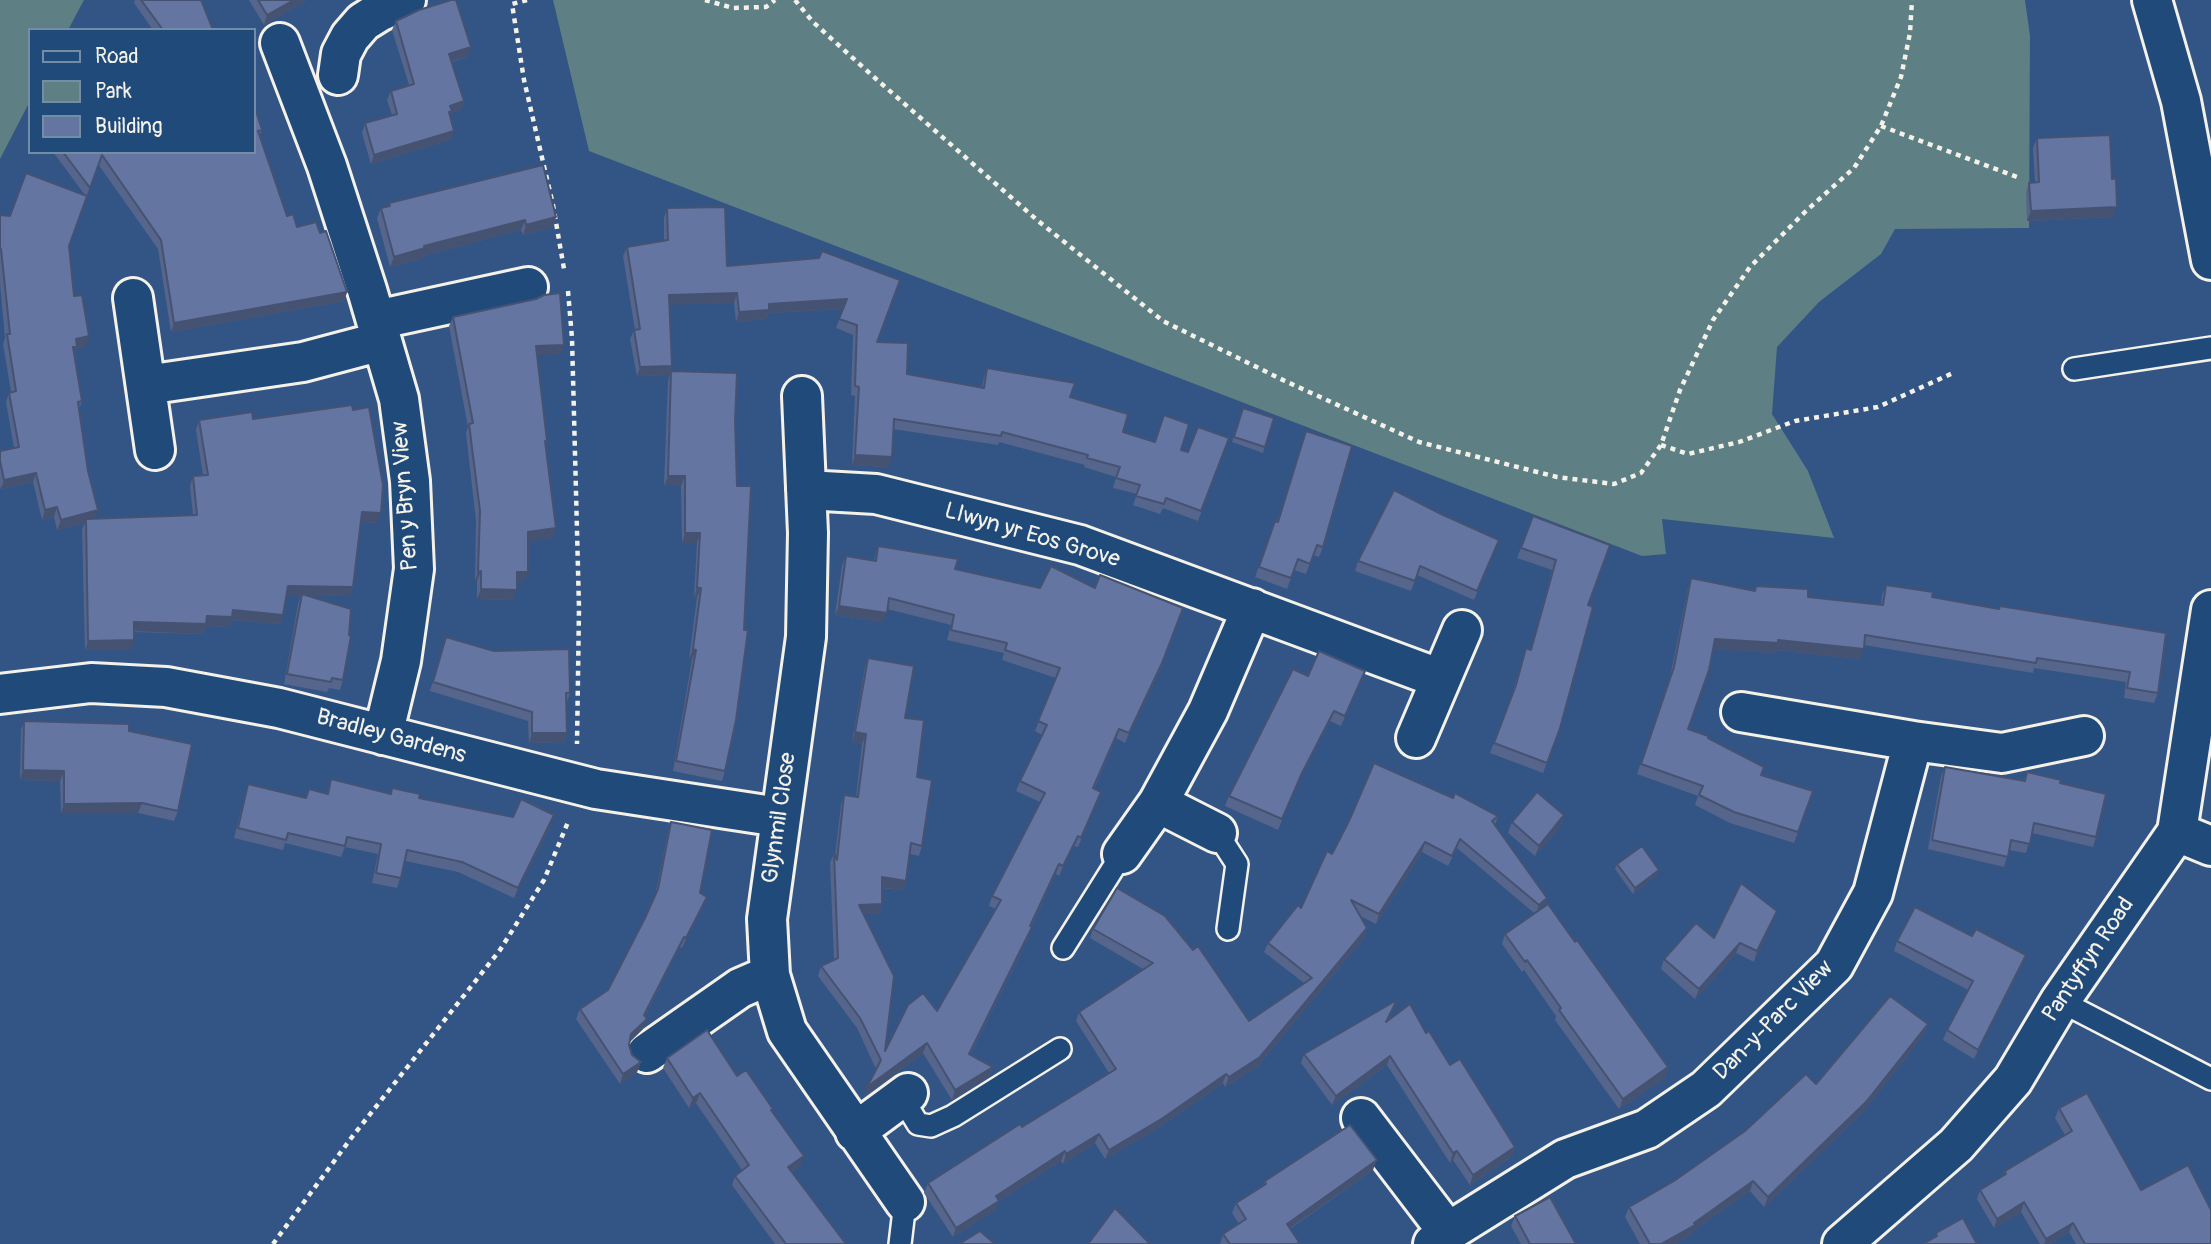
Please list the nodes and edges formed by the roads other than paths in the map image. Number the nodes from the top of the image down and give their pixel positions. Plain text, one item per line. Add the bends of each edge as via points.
1 (406, 0) edge
2 (2152, 0) edge
3 (280, 43) dead end
4 (298, 91) junction
5 (2211, 260) edge
6 (528, 287) dead end
7 (133, 298) dead end
8 (379, 330) junction
9 (2211, 348) edge
10 (2074, 369) dead end
11 (146, 385) junction
12 (802, 396) dead end
13 (155, 450) dead end
14 (806, 490) junction
15 (1252, 608) junction
16 (2211, 610) edge
17 (1462, 630) dead end
18 (1441, 678) junction
19 (0, 694) edge
20 (1741, 712) dead end
21 (383, 735) junction
22 (2084, 736) dead end
23 (1416, 738) dead end
24 (1913, 741) junction
25 (1158, 803) junction
26 (779, 817) junction
27 (1217, 833) joint
28 (2194, 839) edge
29 (1122, 854) joint
30 (1228, 929) dead end
31 (1063, 947) dead end
32 (769, 975) junction
33 (2060, 1001) junction
34 (1060, 1049) dead end
35 (647, 1053) dead end
36 (2211, 1079) edge
37 (905, 1095) joint
38 (1362, 1118) dead end
39 (855, 1132) junction
40 (905, 1202) joint
41 (1441, 1238) edge
42 (1851, 1241) edge
43 (900, 1244) edge

1 - 4 street via 363,22 350,37 341,54 350,71
2 - 5 street via 2181,101
3 - 4 street, Pen y Bryn View
4 - 8 street, Pen y Bryn View
6 - 8 street
7 - 11 street
8 - 11 street via 303,362
8 - 21 street, Pen y Bryn View via 401,413 414,569 401,661
9 - 10 lane
11 - 13 street
12 - 14 street, Glynmil Close
14 - 15 street, Llwyn yr Eos Grove via 876,494 1080,545
14 - 26 street, Glynmil Close via 806,637
15 - 18 street, Llwyn yr Eos Grove
15 - 25 street via 1208,711
16 - 28 street, Pantyffyn Road
17 - 18 street
18 - 23 street
19 - 21 street, Bradley Gardens via 91,684 166,687 279,708
20 - 24 street
21 - 26 street, Bradley Gardens via 577,785
22 - 24 street via 2002,753
24 - 41 street, Dan-y-Parc View via 1873,892 1833,965 1706,1090 1647,1129 1566,1159
25 - 27 street
25 - 29 street
26 - 32 street, Glynmil Close via 766,919
27 - 30 lane via 1237,864
28 - 33 street, Pantyffyn Road
29 - 31 lane
32 - 35 street via 740,988
32 - 39 street, Glynmil Close via 787,1031
33 - 36 lane
33 - 42 street, Pantyffyn Road via 2013,1080 1956,1144
34 - 37 lane via 931,1126 918,1124
37 - 39 street
38 - 41 street
39 - 40 street, Glynmil Close
40 - 43 lane

